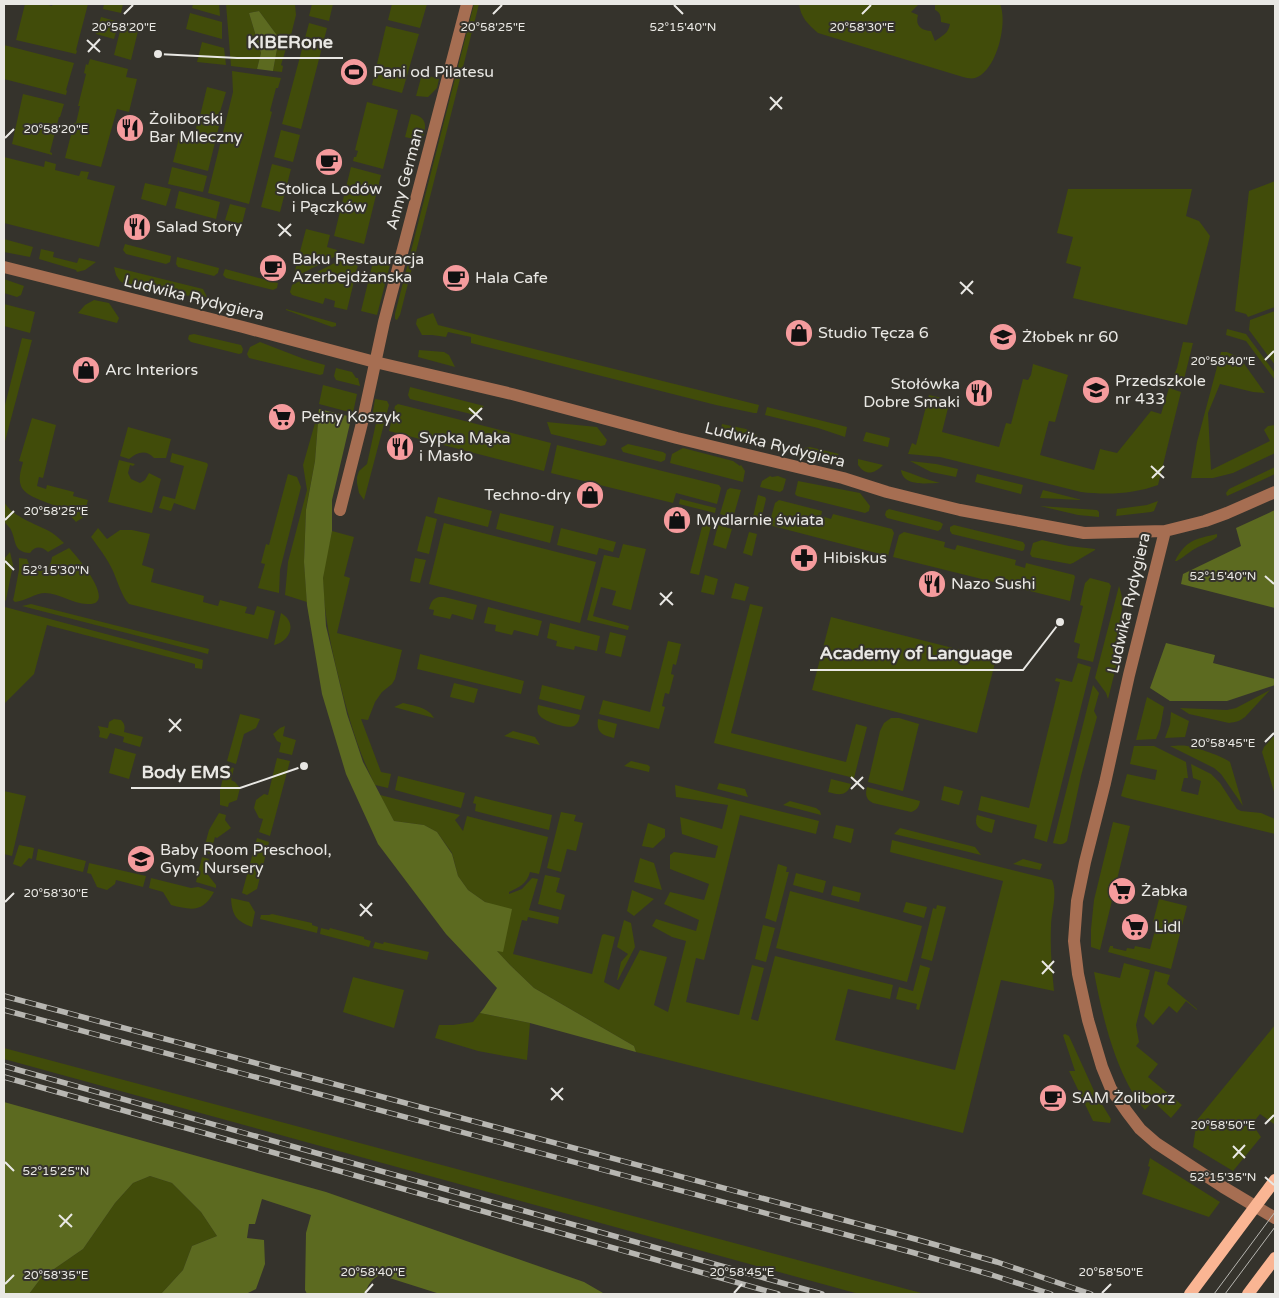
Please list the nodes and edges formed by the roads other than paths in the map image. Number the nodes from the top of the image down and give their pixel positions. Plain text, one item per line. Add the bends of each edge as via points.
1 (467, 4) edge
2 (4, 267) edge
3 (375, 362) junction
4 (1275, 492) edge
5 (340, 510) dead end
6 (1166, 531) junction
7 (1275, 1180) edge
8 (1275, 1218) edge
9 (1275, 1258) edge
10 (1190, 1294) edge
11 (1248, 1294) edge

1 - 3 street, Anny German
2 - 3 street, Ludwika Rydygiera
3 - 5 street
3 - 6 street, Ludwika Rydygiera via 512,394 960,510 1084,533
4 - 6 street via 1205,521
6 - 8 street, Ludwika Rydygiera via 1077,901 1074,941 1078,974 1105,1074 1126,1112 1156,1143
7 - 10 main road, bridge
9 - 11 main road

